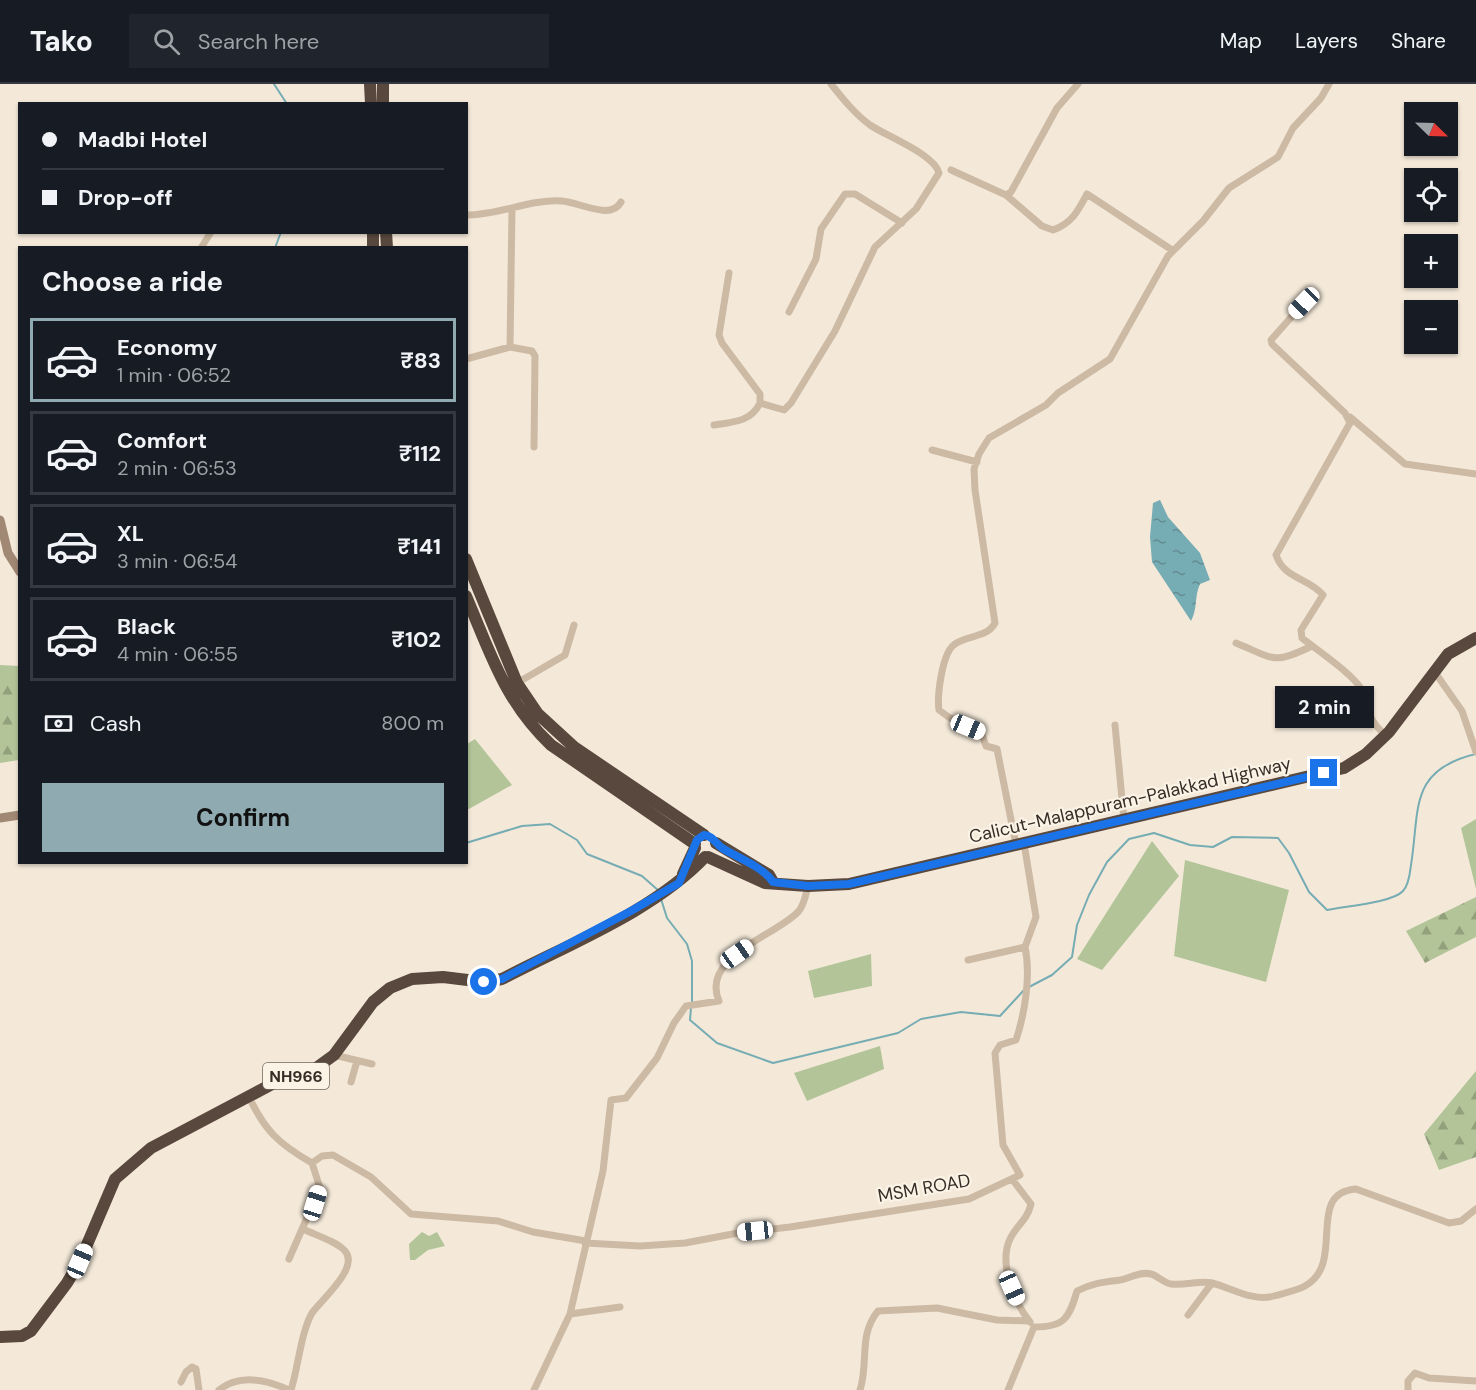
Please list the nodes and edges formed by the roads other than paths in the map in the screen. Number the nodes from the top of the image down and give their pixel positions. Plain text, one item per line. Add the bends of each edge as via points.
1 (370, 84) edge
2 (382, 84) edge
3 (831, 84) edge
4 (1078, 84) edge
5 (1329, 84) edge
6 (371, 102) edge
7 (383, 102) edge
8 (938, 169) junction
9 (1006, 195) junction
10 (621, 202) dead end
11 (513, 209) junction
12 (468, 215) edge
13 (902, 223) junction
14 (1172, 250) junction
15 (729, 273) dead end
16 (1304, 303) dead end
17 (789, 312) dead end
18 (510, 347) junction
19 (468, 358) edge
20 (760, 403) junction
21 (1350, 417) junction
22 (714, 424) dead end
23 (534, 447) dead end
24 (932, 450) dead end
25 (977, 462) junction
26 (1476, 474) edge
27 (0, 520) edge
28 (468, 564) edge
29 (18, 569) edge
30 (468, 601) edge
31 (574, 625) dead end
32 (1476, 638) edge
33 (1236, 644) dead end
34 (1312, 646) junction
35 (1434, 671) junction
36 (517, 683) junction
37 (1114, 725) dead end
38 (1384, 735) junction
39 (1476, 752) edge
40 (18, 815) edge
41 (0, 818) edge
42 (1124, 820) junction
43 (698, 842) junction
44 (716, 843) junction
45 (1020, 844) junction
46 (707, 857) junction
47 (773, 882) junction
48 (679, 883) junction
49 (808, 886) junction
50 (1025, 947) junction
51 (968, 960) dead end
52 (334, 1055) junction
53 (357, 1061) junction
54 (372, 1064) dead end
55 (351, 1082) dead end
56 (249, 1096) junction
57 (312, 1163) junction
58 (1012, 1179) junction
59 (1476, 1209) edge
60 (303, 1229) junction
61 (585, 1242) junction
62 (289, 1259) dead end
63 (1212, 1283) junction
64 (620, 1307) dead end
65 (570, 1314) junction
66 (1188, 1315) dead end
67 (1031, 1324) junction
68 (0, 1337) edge
69 (1476, 1381) edge
70 (181, 1382) dead end
71 (199, 1390) edge
72 (219, 1390) edge
73 (290, 1390) edge
74 (534, 1390) edge
75 (860, 1390) edge
76 (1008, 1390) edge
77 (1408, 1390) edge

1 - 6 highway
2 - 7 highway
3 - 8 street via 871,126
4 - 9 street via 1057,108
5 - 14 street via 1293,128 1278,157 1229,188 1203,221
8 - 9 street via 953,167
8 - 13 street via 932,188
9 - 14 street via 1042,226 1053,230 1074,218 1087,194
10 - 11 street via 610,211 568,202 528,202
11 - 12 street
11 - 18 street
13 - 17 street via 855,194 845,194 821,229 816,259
13 - 20 street via 875,247 835,331 791,403 784,410
14 - 25 street via 1110,359 1046,405 989,438
15 - 20 street via 719,335 760,394
16 - 21 street via 1276,332 1272,344
18 - 19 street
18 - 23 street via 526,349 535,356
20 - 22 street via 751,416 738,422
21 - 26 street via 1405,464
21 - 34 street via 1276,555 1286,572 1323,595 1301,630 1302,638
24 - 25 street
25 - 45 street via 975,490 996,623 981,634 954,644 947,654 937,698 939,710 981,732 986,746 997,749
27 - 29 street via 8,553
28 - 36 highway
30 - 43 highway via 511,699 537,732
31 - 36 street via 565,655
32 - 35 highway, Calicut-Malappuram-Palakkad Highway via 1448,654
33 - 34 street via 1277,660
34 - 38 street via 1362,690 1370,721
35 - 38 highway, Calicut-Malappuram-Palakkad Highway
35 - 39 street via 1462,711
36 - 43 highway via 525,699 557,733
37 - 42 street
38 - 42 highway, Calicut-Malappuram-Palakkad Highway via 1366,754 1344,768
40 - 41 street
42 - 45 highway, Calicut-Malappuram-Palakkad Highway
43 - 44 highway via 712,837
43 - 46 highway, Calicut-Malappuram-Palakkad Highway
43 - 48 highway
44 - 46 highway, NH966 via 715,852
44 - 47 highway via 769,875
45 - 49 highway, Calicut-Malappuram-Palakkad Highway via 849,884
45 - 50 street via 1036,917
46 - 47 highway, Calicut-Malappuram-Palakkad Highway via 765,883
46 - 48 highway, NH966
47 - 49 highway, Calicut-Malappuram-Palakkad Highway
48 - 52 highway, NH966 via 502,979 412,979 390,988 373,1002
49 - 61 street via 800,911 723,965 716,981 719,1001 686,1006 657,1058 626,1098 611,1100 603,1171
50 - 51 street
50 - 58 street via 1028,962 1020,1026 1016,1040 1000,1046 995,1053 1003,1145 1020,1175
52 - 53 street
52 - 56 highway, NH966 via 312,1071 276,1082
53 - 54 street
53 - 55 street
56 - 57 street via 271,1135
56 - 68 highway, NH966 via 130,1163 115,1179 67,1283 31,1331 22,1336
57 - 60 street via 320,1188
57 - 61 street, MSM ROAD via 333,1155 371,1177 411,1214 498,1221
58 - 61 street, MSM ROAD via 969,1199 685,1243 640,1246
58 - 67 street via 1031,1204 1028,1217 1010,1239 1007,1271
59 - 63 street via 1461,1221 1449,1224 1356,1189 1344,1190 1333,1197 1327,1214 1326,1256 1317,1276 1305,1286 1268,1298 1234,1292
60 - 62 street
60 - 73 street via 338,1246 348,1258 336,1287 312,1313
61 - 65 street
63 - 66 street
63 - 67 street via 1170,1284 1142,1273 1090,1284 1077,1292 1063,1322 1051,1327
64 - 65 street
65 - 74 street
67 - 75 street via 937,1308 878,1311 864,1340 865,1372
67 - 76 street
69 - 77 street via 1429,1378 1415,1373 1408,1381
70 - 71 street via 192,1367 196,1369
72 - 73 street via 252,1378

